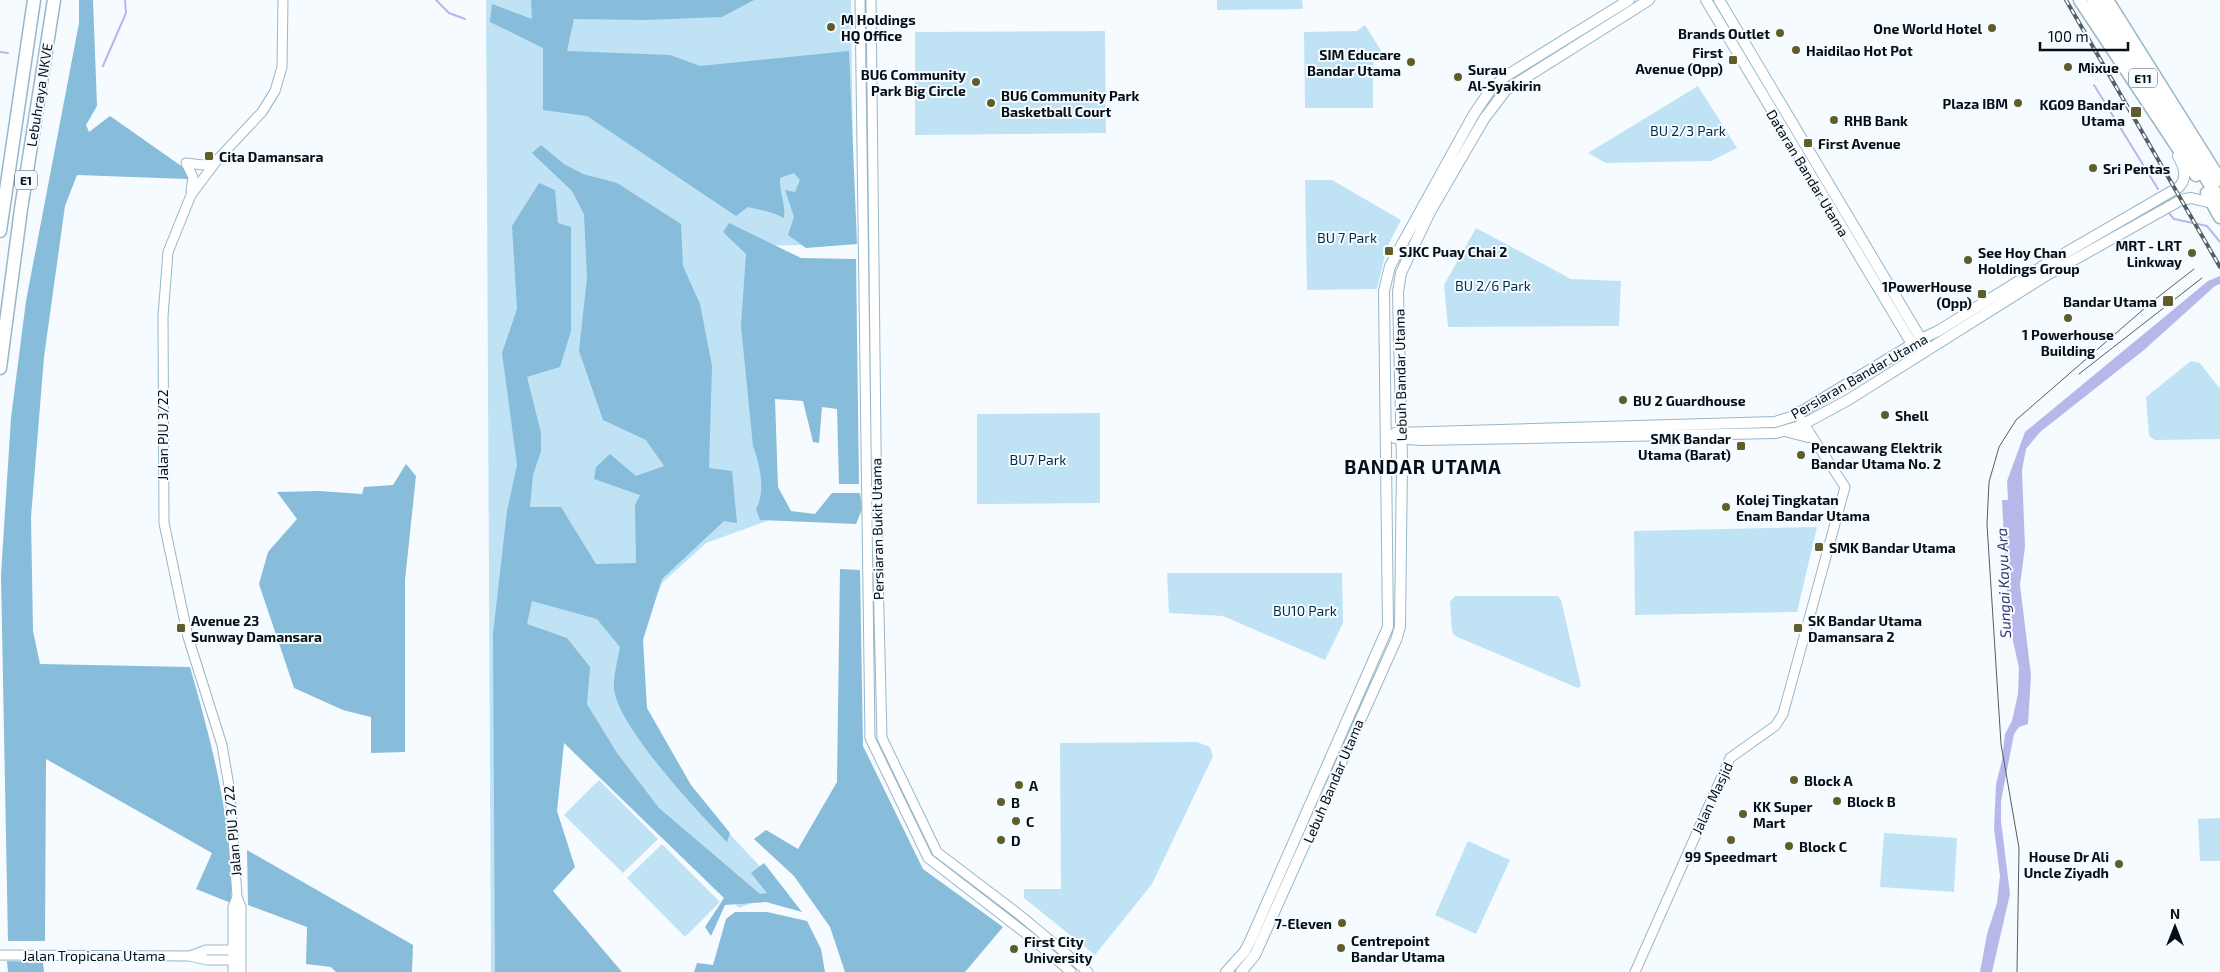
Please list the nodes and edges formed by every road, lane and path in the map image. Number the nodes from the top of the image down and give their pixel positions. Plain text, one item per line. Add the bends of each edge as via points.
1 (34, 0) edge
2 (54, 0) edge
3 (283, 0) edge
4 (860, 0) edge
5 (871, 0) edge
6 (1629, 0) edge
7 (1649, 0) edge
8 (1706, 0) edge
9 (1719, 0) edge
10 (2080, 0) edge
11 (2094, 0) edge
12 (2107, 0) edge
13 (2114, 0) edge
14 (2115, 25) junction
15 (2168, 97) junction
16 (2162, 125) junction
17 (2180, 134) junction
18 (218, 159) junction
19 (2220, 180) edge
20 (2202, 183) junction
21 (1828, 184) junction
22 (2179, 187) junction
23 (190, 194) junction
24 (2181, 200) junction
25 (2216, 201) edge
26 (2220, 217) edge
27 (2119, 222) junction
28 (0, 231) edge
29 (2125, 231) junction
30 (1401, 273) junction
31 (1384, 296) junction
32 (1891, 310) junction
33 (1910, 321) junction
34 (1966, 328) junction
35 (1938, 331) junction
36 (1904, 332) junction
37 (1917, 344) junction
38 (1900, 353) junction
39 (0, 368) edge
40 (1874, 383) junction
41 (1400, 412) junction
42 (1795, 415) junction
43 (1819, 416) junction
44 (1386, 420) junction
45 (1802, 425) junction
46 (1785, 431) junction
47 (1398, 436) junction
48 (1420, 436) junction
49 (1810, 436) junction
50 (1387, 457) junction
51 (1402, 462) junction
52 (237, 950) junction
53 (0, 955) edge
54 (189, 956) junction
55 (237, 960) junction
56 (232, 972) edge
57 (241, 972) edge
58 (1071, 972) edge
59 (1088, 972) edge
60 (1226, 972) edge
61 (1241, 972) edge
62 (1635, 972) edge

1 - 28 highway, Lebuhraya NKVE / E1
2 - 39 highway, Lebuhraya NKVE / E1
3 - 18 street, Jalan PJU 3/22 via 282,67 275,91 262,112
4 - 58 street, Persiaran Bukit Utama via 870,738 928,858
5 - 59 street, Persiaran Bukit Utama via 882,738 937,852
6 - 31 main road, Lebuh Bandar Utama via 1506,76 1491,89 1390,266
7 - 30 main road, Lebuh Bandar Utama via 1506,90 1484,119 1430,212
8 - 32 main road, Dataran Bandar Utama
9 - 21 main road, Dataran Bandar Utama
10 - 16 highway
11 - 14 highway, E11
12 - 14 highway, E11
13 - 15 highway via 2154,66
14 - 15 highway, E11
14 - 17 highway, E11
15 - 19 highway, E11
16 - 20 highway
16 - 22 main road via 2184,166 2183,182
17 - 20 highway
17 - 25 highway, E11
18 - 23 street, Jalan PJU 3/22
18 - 23 street via 203,165 186,163 193,177
20 - 25 highway
21 - 32 main road via 1825,189 1890,298
21 - 33 main road, Dataran Bandar Utama
22 - 24 main road via 2187,186 2190,191
22 - 27 main road, Persiaran Bandar Utama
23 - 52 street, Jalan PJU 3/22 via 170,244 165,277 162,385 164,523 188,637 222,745 230,792 237,897 241,907
24 - 25 main road
24 - 29 main road, Persiaran Bandar Utama
25 - 26 highway
27 - 29 main road
27 - 35 main road, Persiaran Bandar Utama
29 - 34 main road, Persiaran Bandar Utama via 2046,275
30 - 31 main road via 1392,293
30 - 41 main road, Lebuh Bandar Utama via 1398,292
31 - 44 main road, Lebuh Bandar Utama
32 - 36 main road, Dataran Bandar Utama
33 - 35 main road via 1923,330
33 - 37 main road, Dataran Bandar Utama
34 - 37 main road via 1960,328 1930,345
34 - 40 main road, Persiaran Bandar Utama
35 - 37 main road, Persiaran Bandar Utama
36 - 37 main road, Dataran Bandar Utama
36 - 38 main road
37 - 38 main road, Persiaran Bandar Utama
37 - 40 main road via 1916,353
38 - 42 main road, Persiaran Bandar Utama
40 - 43 main road, Persiaran Bandar Utama
41 - 47 main road, Lebuh Bandar Utama
41 - 48 main road via 1408,426
42 - 45 street, Jalan Masjid
42 - 48 main road, Persiaran Bandar Utama via 1775,422
43 - 45 main road, Persiaran Bandar Utama
43 - 49 main road
44 - 47 main road
44 - 50 main road, Lebuh Bandar Utama
45 - 46 main road, Persiaran Bandar Utama
45 - 49 street, Jalan Masjid
46 - 48 main road, Persiaran Bandar Utama
46 - 49 main road
47 - 48 main road, Persiaran Bandar Utama
47 - 50 main road
47 - 51 main road, Lebuh Bandar Utama
48 - 51 main road
49 - 62 street, Jalan Masjid via 1840,484 1842,495 1781,720 1730,758
50 - 60 main road, Lebuh Bandar Utama via 1388,628 1251,939
51 - 61 main road, Lebuh Bandar Utama via 1400,627 1396,640 1255,955
52 - 54 street, Jalan Tropicana Utama via 206,950
52 - 55 street, Jalan PJU 3/22
53 - 54 street, Jalan Tropicana Utama
54 - 55 street, Jalan Tropicana Utama
55 - 56 street, Jalan PJU 3/22
55 - 57 street, Jalan PJU 3/22

